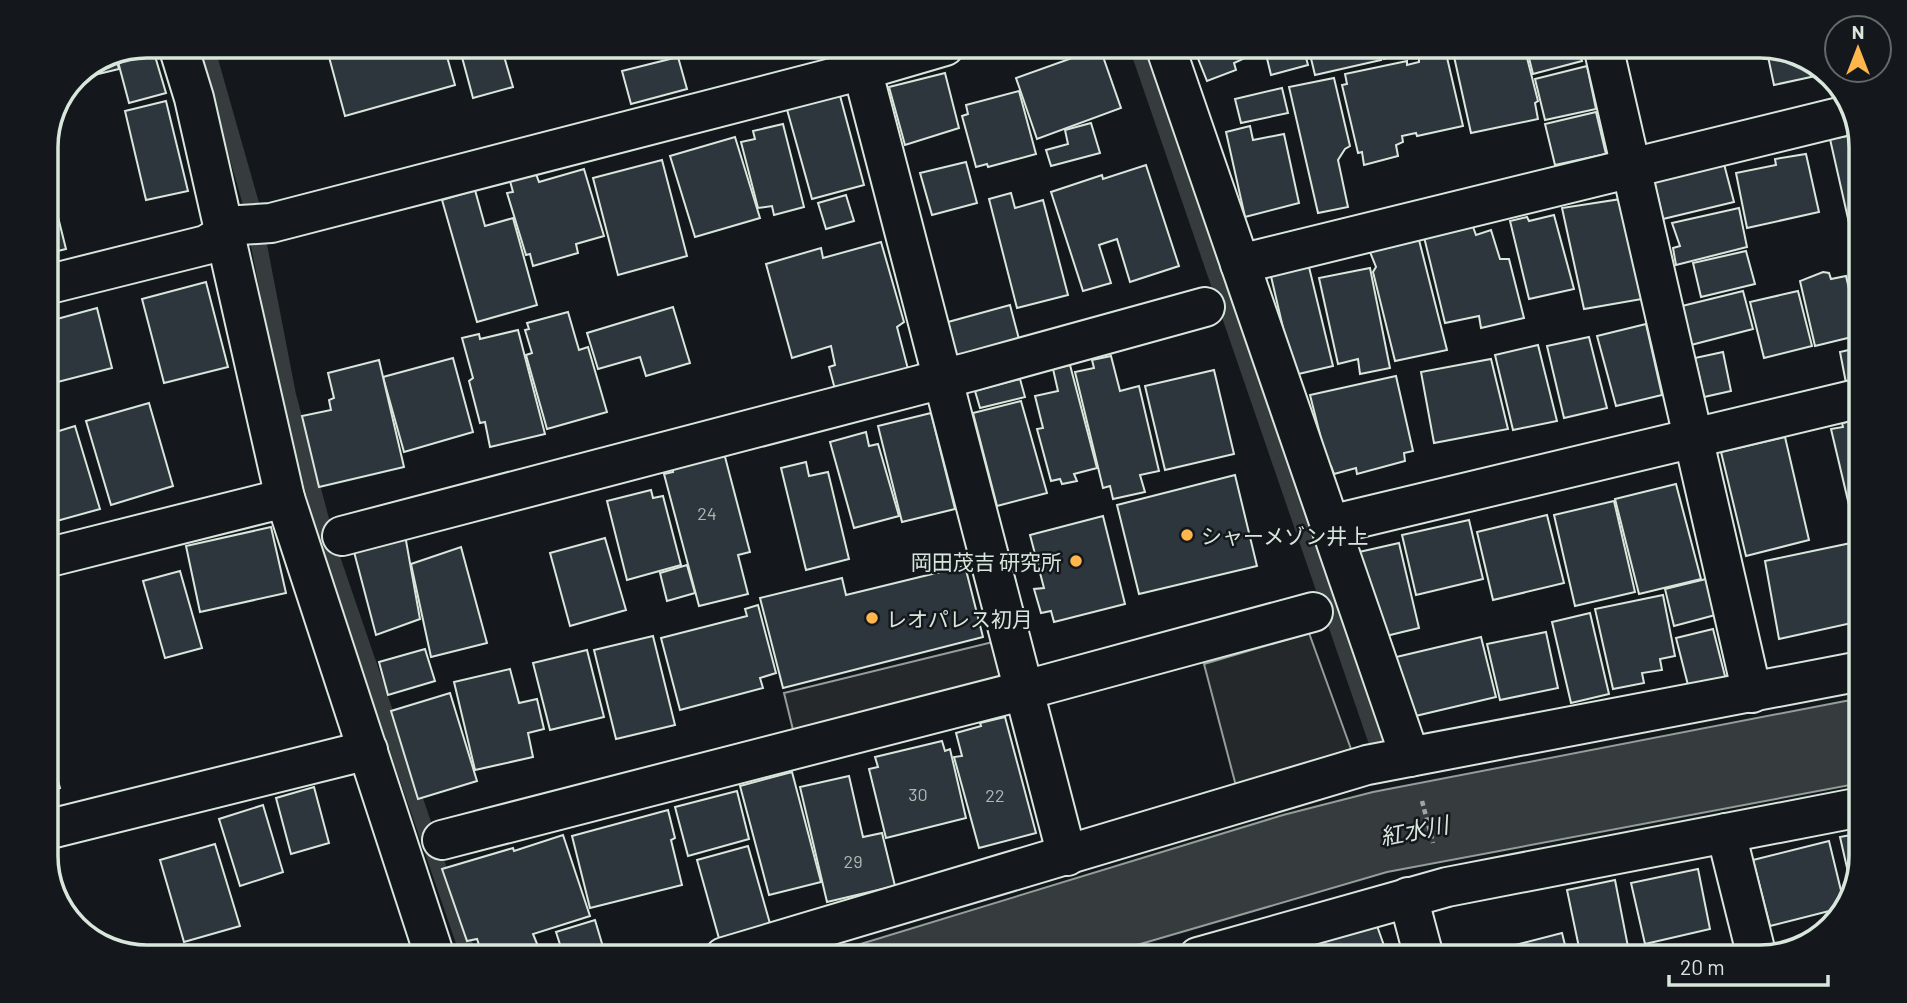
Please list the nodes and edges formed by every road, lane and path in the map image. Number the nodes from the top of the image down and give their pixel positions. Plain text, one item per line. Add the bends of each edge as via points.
1 (182, 58) edge
2 (860, 58) edge
3 (1169, 58) edge
4 (1606, 58) edge
5 (1844, 116) edge
6 (1632, 168) junction
7 (243, 228) junction
8 (1240, 264) junction
9 (58, 282) edge
10 (1205, 307) dead end
11 (943, 378) junction
12 (1849, 401) edge
13 (1695, 437) junction
14 (285, 498) junction
15 (1330, 525) junction
16 (342, 536) dead end
17 (58, 555) edge
18 (1313, 612) dead end
19 (1849, 673) edge
20 (1025, 690) junction
21 (1752, 693) junction
22 (368, 750) junction
23 (1414, 773) junction
24 (1849, 809) edge
25 (58, 827) edge
26 (1726, 833) junction
27 (442, 840) dead end
28 (1436, 853) dead end
29 (1067, 856) junction
30 (1408, 897) junction
31 (431, 945) edge
32 (765, 945) edge
33 (1259, 945) edge
34 (1421, 945) edge
35 (1754, 945) edge

1 - 7 street
2 - 7 street
2 - 11 street
3 - 8 street
4 - 6 street
5 - 6 street
6 - 8 street
6 - 13 street
7 - 9 street via 206,245
7 - 14 street
8 - 15 street
10 - 11 street
11 - 16 street
11 - 20 street
12 - 13 street
13 - 15 street
13 - 21 street
14 - 17 street
14 - 22 street
15 - 23 street
18 - 20 street
19 - 21 street
20 - 27 street
20 - 29 street
21 - 23 street
22 - 25 street
22 - 31 street
23 - 28 path
23 - 29 street via 1367,765
24 - 26 street
26 - 30 street
26 - 35 street
29 - 32 street
30 - 33 street
30 - 34 street

